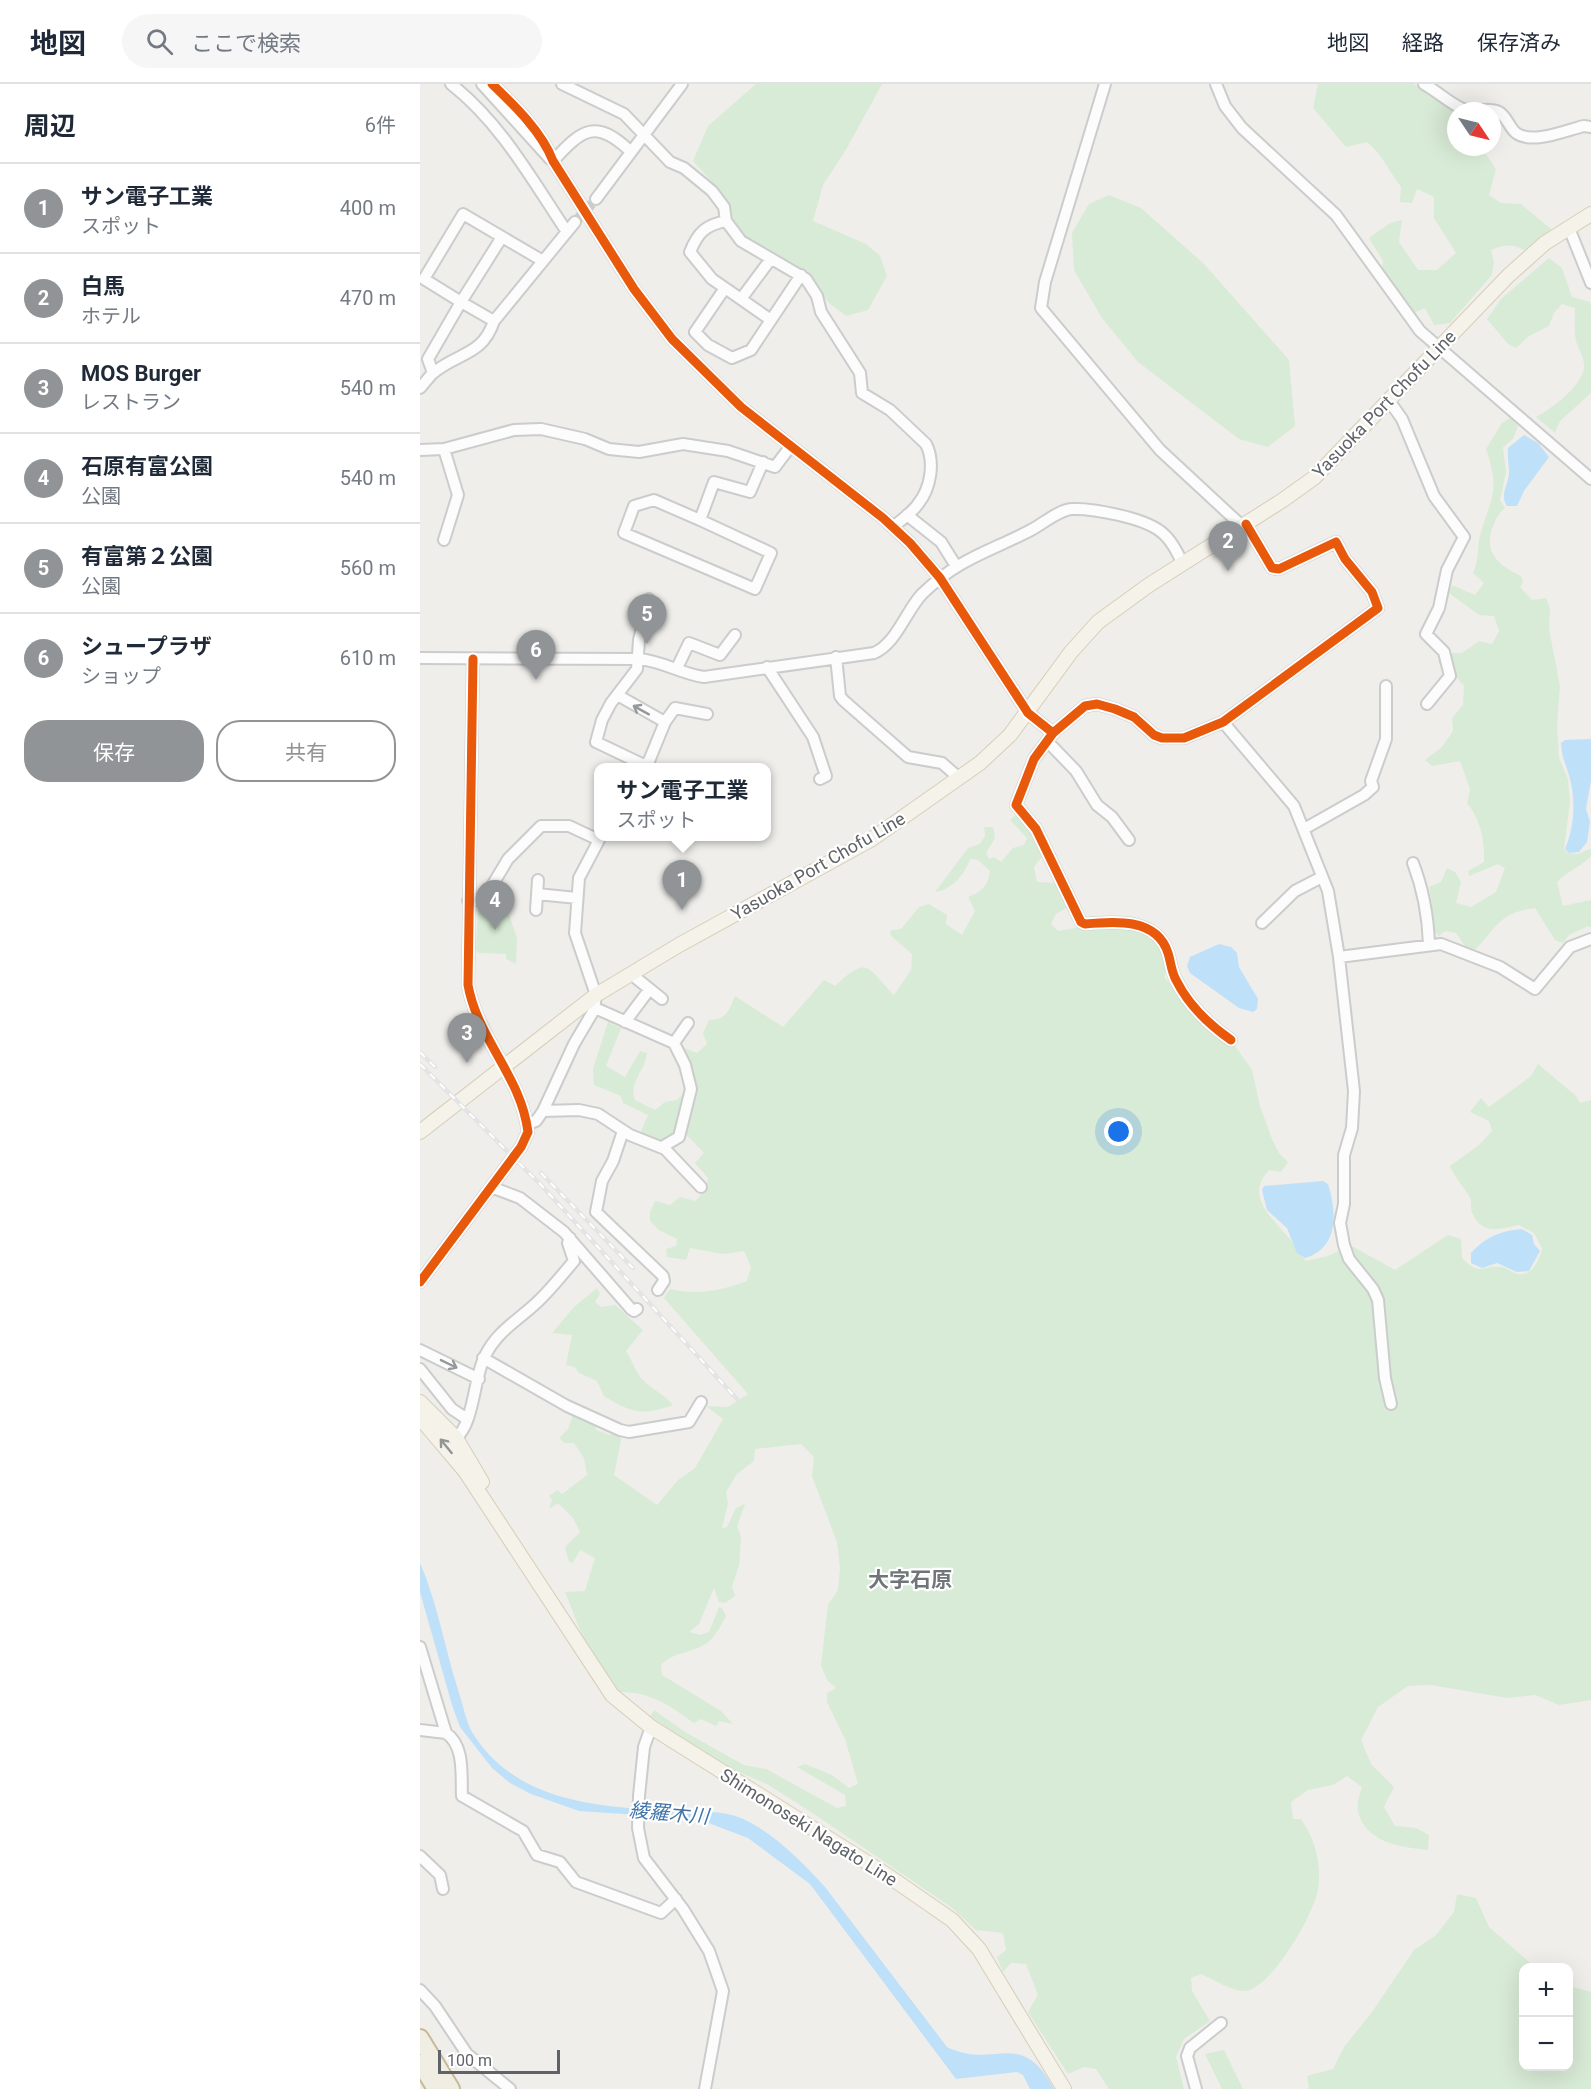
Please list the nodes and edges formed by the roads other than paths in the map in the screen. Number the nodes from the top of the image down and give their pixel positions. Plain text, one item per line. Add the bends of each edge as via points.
1 (451, 84) edge
2 (492, 84) edge
3 (562, 84) edge
4 (682, 84) edge
5 (1105, 84) edge
6 (1216, 84) edge
7 (1424, 84) edge
8 (482, 88) edge
9 (475, 103) junction
10 (1591, 127) edge
11 (644, 136) junction
12 (631, 152) junction
13 (553, 161) junction
14 (596, 199) tunnel mouth
15 (1591, 214) edge
16 (726, 221) junction
17 (575, 222) tunnel mouth
18 (1569, 228) junction
19 (567, 232) junction
20 (502, 237) junction
21 (770, 260) junction
22 (543, 261) junction
23 (801, 275) junction
24 (422, 278) edge
25 (1591, 283) edge
26 (725, 288) junction
27 (741, 299) junction
28 (461, 302) junction
29 (771, 320) junction
30 (494, 321) junction
31 (1439, 349) junction
32 (433, 373) junction
33 (420, 388) edge
34 (1390, 402) junction
35 (790, 447) junction
36 (444, 449) junction
37 (420, 450) edge
38 (763, 462) junction
39 (1591, 479) edge
40 (907, 514) junction
41 (700, 520) junction
42 (1244, 525) junction
43 (893, 527) junction
44 (444, 540) dead end
45 (1183, 564) junction
46 (956, 566) junction
47 (940, 578) junction
48 (650, 599) dead end
49 (735, 635) dead end
50 (836, 657) junction
51 (420, 658) edge
52 (473, 659) junction
53 (639, 659) junction
54 (677, 668) junction
55 (767, 668) junction
56 (1386, 686) dead end
57 (619, 696) junction
58 (1427, 704) dead end
59 (1028, 713) junction
60 (707, 714) dead end
61 (665, 722) junction
62 (1223, 722) junction
63 (1050, 737) junction
64 (640, 763) edge
65 (646, 763) edge
66 (959, 778) junction
67 (820, 779) dead end
68 (1304, 829) junction
69 (594, 838) edge
70 (1129, 840) dead end
71 (598, 841) edge
72 (1413, 863) dead end
73 (1322, 877) junction
74 (538, 880) dead end
75 (537, 894) junction
76 (577, 898) junction
77 (468, 900) junction
78 (536, 910) dead end
79 (1263, 923) dead end
80 (1591, 939) edge
81 (1429, 944) junction
82 (1340, 957) junction
83 (631, 974) junction
84 (650, 990) junction
85 (662, 999) dead end
86 (595, 1002) junction
87 (625, 1022) junction
88 (688, 1023) dead end
89 (1231, 1040) dead end
90 (674, 1043) junction
91 (506, 1067) junction
92 (543, 1111) junction
93 (527, 1124) junction
94 (623, 1131) junction
95 (420, 1132) edge
96 (662, 1147) junction
97 (492, 1187) junction
98 (701, 1187) dead end
99 (570, 1238) junction
100 (420, 1282) edge
101 (658, 1290) dead end
102 (637, 1309) dead end
103 (420, 1350) edge
104 (483, 1358) junction
105 (420, 1369) edge
106 (479, 1378) junction
107 (420, 1402) edge
108 (702, 1402) dead end
109 (1391, 1404) dead end
110 (420, 1418) edge
111 (467, 1419) junction
112 (456, 1438) junction
113 (537, 1581) junction
114 (420, 1647) edge
115 (651, 1727) junction
116 (420, 1730) edge
117 (446, 1733) junction
118 (420, 1856) edge
119 (443, 1889) dead end
120 (676, 1899) junction
121 (420, 1990) edge
122 (1221, 2023) dead end
123 (420, 2038) edge
124 (420, 2063) edge
125 (436, 2089) edge
126 (451, 2089) edge
127 (510, 2089) edge
128 (705, 2089) edge
129 (1064, 2089) edge
130 (1196, 2089) edge

1 - 9 street
2 - 13 street via 548,148
3 - 11 street via 624,114
4 - 11 street
5 - 42 street via 1045,282 1041,308 1160,450
6 - 31 street via 1225,106 1242,128 1336,215 1420,331
7 - 10 street via 1463,110 1486,108 1498,112 1522,135 1533,137
8 - 9 street
8 - 13 street
9 - 19 street via 504,138
11 - 12 street
11 - 16 street via 670,162 684,168 712,191 724,207
12 - 13 street via 611,135 593,130 572,141
12 - 14 street
13 - 35 street via 662,327 724,392
15 - 18 main road, Yasuoka Port Chofu Line
16 - 21 street via 741,241
16 - 26 street via 702,230 690,252 712,279
17 - 19 street
18 - 25 street
18 - 31 main road, Yasuoka Port Chofu Line via 1545,243 1508,276
19 - 22 street
20 - 22 street
20 - 24 street via 463,214
20 - 28 street
21 - 23 street
21 - 27 street
22 - 30 street
23 - 29 street
23 - 40 street via 812,286 820,312 860,373 862,393 890,410 926,444 931,472 919,504
24 - 28 street
26 - 27 street
26 - 29 street via 695,332 708,345 737,358 752,350
27 - 29 street
28 - 30 street
28 - 32 street via 428,359
30 - 32 street via 489,337 481,345
31 - 34 main road, Yasuoka Port Chofu Line
31 - 39 street
32 - 33 street
34 - 42 main road, Yasuoka Port Chofu Line via 1315,477
34 - 58 street via 1402,419 1434,496 1464,537 1447,570 1439,608 1426,634 1444,652 1450,676
35 - 38 street via 775,467
35 - 43 street
36 - 37 street
36 - 38 street via 504,432 541,429 609,449 639,452 683,444 728,451
36 - 44 street via 458,495
38 - 41 street via 750,492 714,482
40 - 43 street
40 - 46 street via 941,542
41 - 41 street via 654,500 634,506 624,533 755,589 771,552
42 - 45 main road, Yasuoka Port Chofu Line
42 - 62 street via 1272,568 1279,569 1336,542 1372,592 1378,608
43 - 47 street
45 - 46 street via 1169,540 1153,527 1134,519 1071,509
45 - 59 main road, Yasuoka Port Chofu Line via 1115,608 1087,633
46 - 47 street
47 - 50 street via 921,596 881,650
47 - 59 street
48 - 53 street via 649,617 639,640
49 - 54 street via 720,655 689,643
50 - 55 street
50 - 66 street via 843,700 908,757 947,765
51 - 52 street
52 - 53 street
52 - 77 street
53 - 54 street via 657,660
53 - 57 street
54 - 55 street via 704,676
55 - 67 street via 813,737 826,776
56 - 68 street via 1386,739 1371,781 1373,788
61 -> 57 street
57 - 64 street via 602,720 596,742
59 - 63 street
59 - 66 main road, Yasuoka Port Chofu Line via 980,764
60 - 61 street via 675,708
61 - 65 street
62 - 63 street via 1172,740 1154,735 1134,717 1097,704 1074,713
62 - 68 street via 1294,806
63 - 70 street via 1096,805 1112,817
63 - 89 street via 1029,767 1016,805 1036,829 1071,907 1085,924 1138,924 1159,937 1177,982 1199,1015
66 - 83 main road, Yasuoka Port Chofu Line via 872,839
68 - 73 street
69 - 77 street via 569,826 541,826 508,859 484,899
71 - 76 street via 579,878
72 - 81 street via 1428,908
73 - 79 street via 1295,891
73 - 82 street
74 - 75 street
75 - 76 street
75 - 78 street
76 - 86 street via 575,933
77 - 91 street via 468,986 472,1006 486,1039
80 - 81 street via 1570,947 1535,989 1500,967
81 - 82 street
82 - 109 street via 1354,1091 1352,1128 1344,1155 1340,1223 1349,1259 1378,1300
83 - 84 street
83 - 86 main road, Yasuoka Port Chofu Line
84 - 85 street
84 - 87 street
86 - 87 street
86 - 91 main road, Yasuoka Port Chofu Line
86 - 92 street
87 - 90 street
88 - 90 street
90 - 96 street via 685,1065 691,1095 679,1137
91 - 93 street
91 - 95 main road, Yasuoka Port Chofu Line
92 - 93 street via 536,1121
92 - 94 street via 589,1111
93 - 97 street via 525,1140
94 - 96 street
94 - 101 street via 602,1181 596,1212 663,1276
96 - 98 street
97 - 99 street via 520,1198
97 - 100 street
99 - 102 street via 610,1287 631,1309
99 - 104 street via 574,1261 534,1306 501,1332
103 -> 106 street
104 - 106 street
104 - 108 street via 567,1406 629,1432 689,1422
105 - 111 street via 452,1409
106 - 111 street
107 - 112 main road, Shimonoseki Nagato Line
113 -> 110 main road, Shimonoseki Nagato Line via 465,1471
111 - 112 street
112 - 113 main road, Shimonoseki Nagato Line
113 - 115 main road, Shimonoseki Nagato Line via 612,1695
114 - 117 street
115 - 120 street via 644,1748 638,1827 644,1858
115 - 129 main road, Shimonoseki Nagato Line via 951,1920 979,1950
116 - 117 street
117 - 120 street via 460,1754 462,1796 523,1831 537,1855 560,1862 576,1882 661,1913
118 - 119 street via 440,1875
120 - 128 street via 710,1951 723,1991
121 - 127 street via 467,2054
122 - 130 street via 1190,2048 1187,2056
123 - 126 highway
124 - 125 highway

